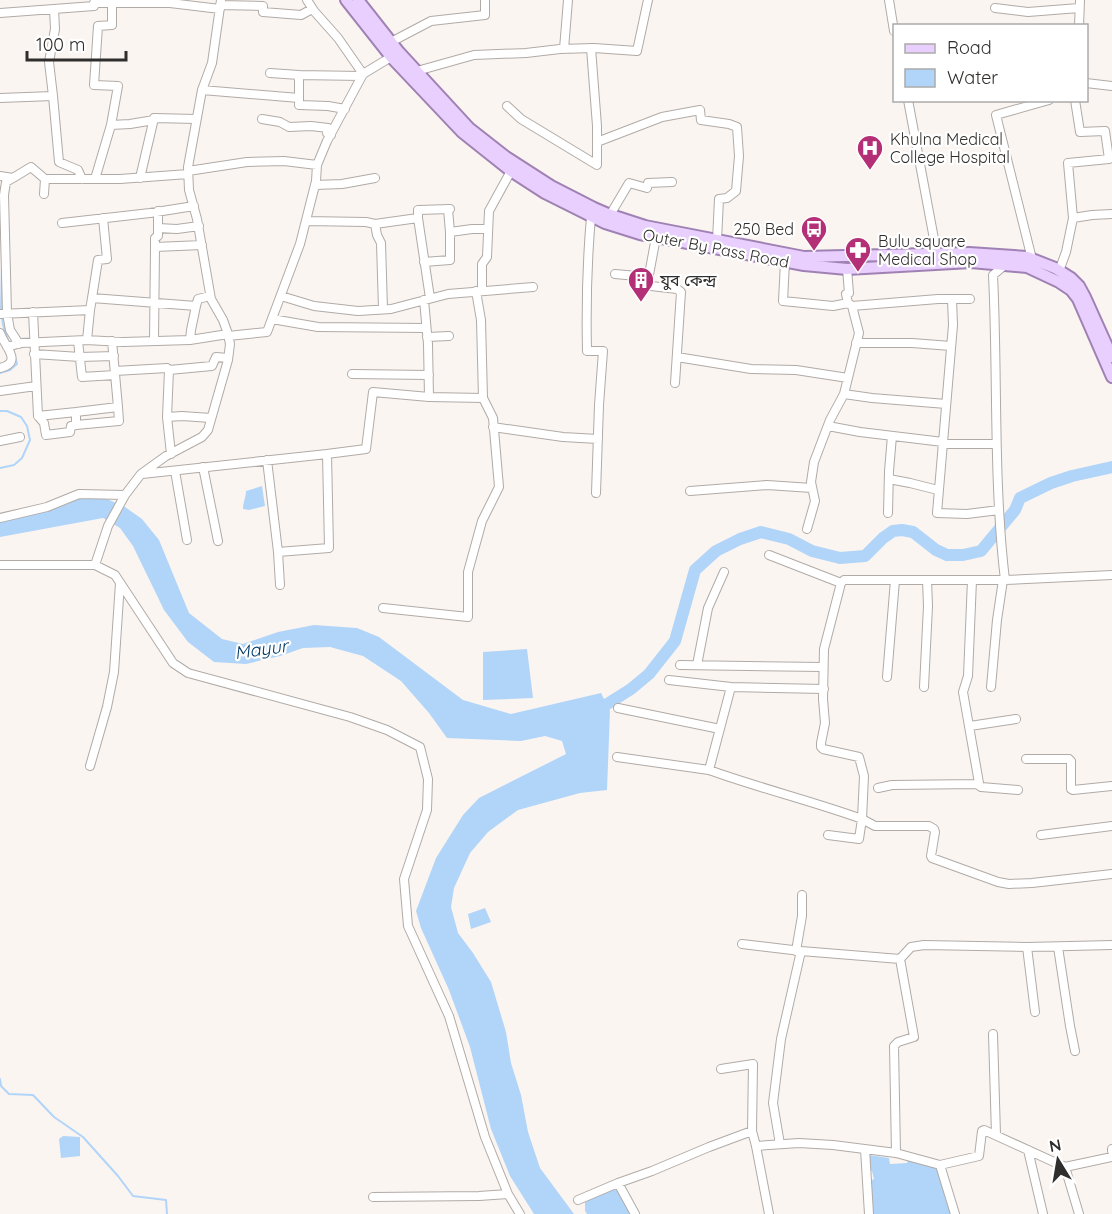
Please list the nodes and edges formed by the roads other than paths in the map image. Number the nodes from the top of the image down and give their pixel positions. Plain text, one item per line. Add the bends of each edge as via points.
1 (307, 0) edge
2 (346, 0) edge
3 (358, 0) edge
4 (485, 0) edge
5 (568, 0) edge
6 (648, 0) edge
7 (889, 0) edge
8 (126, 1) edge
9 (112, 3) junction
10 (1079, 4) edge
11 (220, 5) edge
12 (995, 8) dead end
13 (54, 9) junction
14 (312, 9) junction
15 (0, 13) edge
16 (1079, 24) edge
17 (893, 26) edge
18 (392, 42) junction
19 (591, 48) junction
20 (564, 49) junction
21 (391, 57) junction
22 (417, 71) junction
23 (270, 73) dead end
24 (297, 75) junction
25 (363, 75) junction
26 (1088, 83) edge
27 (1112, 86) edge
28 (202, 90) junction
29 (53, 96) junction
30 (0, 98) edge
31 (298, 98) junction
32 (908, 102) edge
33 (1042, 102) edge
34 (1074, 102) edge
35 (507, 106) dead end
36 (345, 108) junction
37 (196, 119) junction
38 (262, 119) dead end
39 (154, 120) junction
40 (111, 125) junction
41 (1109, 131) edge
42 (331, 135) junction
43 (597, 142) junction
44 (316, 165) junction
45 (511, 171) junction
46 (188, 173) junction
47 (1, 177) edge
48 (13, 178) junction
49 (140, 178) junction
50 (375, 178) dead end
51 (45, 179) junction
52 (82, 179) junction
53 (96, 179) junction
54 (672, 182) dead end
55 (315, 185) junction
56 (44, 194) dead end
57 (194, 206) junction
58 (158, 212) junction
59 (1112, 214) edge
60 (610, 215) junction
61 (591, 217) junction
62 (103, 218) junction
63 (418, 218) junction
64 (1072, 218) junction
65 (306, 221) junction
66 (62, 223) dead end
67 (375, 224) junction
68 (199, 226) junction
69 (158, 228) junction
70 (488, 229) junction
71 (450, 232) junction
72 (656, 237) junction
73 (717, 240) junction
74 (202, 245) junction
75 (155, 247) junction
76 (937, 255) junction
77 (1032, 259) junction
78 (424, 262) junction
79 (785, 262) junction
80 (1005, 265) junction
81 (847, 268) junction
82 (1059, 271) junction
83 (615, 274) dead end
84 (648, 277) junction
85 (533, 287) dead end
86 (479, 291) junction
87 (210, 296) junction
88 (281, 296) junction
89 (92, 298) junction
90 (427, 299) junction
91 (952, 299) junction
92 (970, 299) dead end
93 (155, 303) junction
94 (850, 304) junction
95 (195, 306) junction
96 (382, 309) junction
97 (90, 310) junction
98 (33, 312) junction
99 (4, 313) edge
100 (272, 319) junction
101 (427, 332) junction
102 (0, 335) edge
103 (228, 335) junction
104 (449, 336) dead end
105 (87, 340) junction
106 (190, 340) junction
107 (78, 341) junction
108 (112, 341) junction
109 (154, 341) junction
110 (34, 342) junction
111 (856, 343) junction
112 (18, 344) junction
113 (951, 346) junction
114 (7, 347) junction
115 (34, 354) junction
116 (114, 356) junction
117 (80, 357) junction
118 (228, 357) junction
119 (676, 357) junction
120 (1112, 357) edge
121 (0, 368) edge
122 (169, 370) junction
123 (115, 373) junction
124 (352, 374) dead end
125 (429, 375) junction
126 (1112, 377) edge
127 (848, 378) junction
128 (675, 383) dead end
129 (36, 386) junction
130 (0, 391) edge
131 (844, 394) junction
132 (429, 397) junction
133 (483, 398) junction
134 (946, 404) junction
135 (118, 407) junction
136 (76, 412) junction
137 (38, 416) junction
138 (167, 417) junction
139 (212, 418) junction
140 (76, 425) junction
141 (828, 426) junction
142 (493, 427) junction
143 (892, 436) junction
144 (20, 437) dead end
145 (598, 439) junction
146 (0, 441) edge
147 (943, 442) junction
148 (996, 444) junction
149 (171, 454) junction
150 (327, 454) junction
151 (267, 460) junction
152 (203, 467) junction
153 (175, 471) junction
154 (141, 474) junction
155 (889, 479) junction
156 (812, 488) junction
157 (938, 490) junction
158 (690, 491) dead end
159 (596, 493) dead end
160 (123, 498) junction
161 (999, 510) junction
162 (888, 513) dead end
163 (0, 518) edge
164 (807, 529) dead end
165 (188, 540) dead end
166 (218, 541) dead end
167 (278, 552) junction
168 (769, 555) dead end
169 (0, 565) edge
170 (95, 565) junction
171 (724, 572) dead end
172 (1112, 575) edge
173 (895, 580) junction
174 (927, 580) junction
175 (972, 580) junction
176 (1004, 580) junction
177 (120, 583) junction
178 (841, 583) junction
179 (280, 585) dead end
180 (383, 608) dead end
181 (680, 665) dead end
182 (697, 665) junction
183 (823, 667) junction
184 (887, 677) dead end
185 (669, 680) dead end
186 (731, 687) junction
187 (924, 687) dead end
188 (991, 687) dead end
189 (824, 689) junction
190 (618, 708) dead end
191 (1016, 719) dead end
192 (970, 726) junction
193 (720, 729) junction
194 (617, 757) dead end
195 (1026, 759) dead end
196 (90, 766) dead end
197 (709, 770) junction
198 (976, 784) junction
199 (1112, 786) edge
200 (878, 788) dead end
201 (1018, 790) dead end
202 (862, 819) junction
203 (1112, 826) edge
204 (828, 835) dead end
205 (1041, 835) dead end
206 (1112, 874) edge
207 (802, 895) dead end
208 (742, 944) dead end
209 (1112, 945) edge
210 (1027, 947) junction
211 (1058, 947) junction
212 (798, 951) junction
213 (900, 959) junction
214 (1035, 1012) dead end
215 (993, 1034) dead end
216 (1075, 1051) dead end
217 (721, 1069) dead end
218 (752, 1131) junction
219 (996, 1135) junction
220 (780, 1144) junction
221 (756, 1146) junction
222 (865, 1149) junction
223 (1028, 1150) junction
224 (896, 1153) junction
225 (1112, 1157) edge
226 (940, 1165) junction
227 (1065, 1167) junction
228 (618, 1183) junction
229 (508, 1194) junction
230 (373, 1197) dead end
231 (578, 1200) dead end
232 (520, 1214) edge
233 (635, 1214) edge
234 (770, 1214) edge
235 (869, 1214) edge
236 (955, 1214) edge
237 (1043, 1214) edge
238 (1078, 1214) edge

1 - 14 street
2 - 21 main road, Outer By Pass Road
3 - 18 main road, Outer By Pass Road
4 - 18 street via 485,15 431,21
5 - 20 street
6 - 19 street via 637,51
7 - 17 street
8 - 9 street
8 - 11 street
9 - 13 street
9 - 40 street via 112,25 98,26 94,85 118,86
10 - 12 street via 1028,12
10 - 16 street
11 - 14 street via 262,6 263,12 301,15
11 - 28 street via 212,63
13 - 15 street
13 - 29 street via 49,62
14 - 25 street
18 - 22 main road, Outer By Pass Road
19 - 20 street
19 - 43 street
20 - 22 street via 474,55
21 - 25 street
21 - 45 main road, Outer By Pass Road via 462,132
22 - 60 main road, Outer By Pass Road via 469,128 506,157 551,186
23 - 24 street
24 - 25 street
24 - 31 street
25 - 36 street
26 - 27 street
28 - 31 street
28 - 37 street
29 - 30 street
29 - 52 street via 59,162 78,170
31 - 36 street via 298,105
32 - 76 street
33 - 77 street via 996,115
34 - 41 street via 1080,132
35 - 43 street via 521,119 597,165
36 - 42 street
37 - 39 street
37 - 46 street
38 - 42 street via 289,127 328,128
39 - 40 street
39 - 49 street
40 - 53 street
41 - 64 street via 1109,159 1068,163
42 - 44 street
43 - 73 street via 662,117 700,110 700,120 737,128 736,191 720,199
44 - 46 street via 247,162
44 - 55 street
45 - 61 main road, Outer By Pass Road
45 - 70 street via 489,211
46 - 49 street
46 - 57 street
47 - 48 street
48 - 51 street via 31,168
48 - 99 street via 6,182 4,195
49 - 53 street
50 - 55 street
51 - 52 street
51 - 56 street
52 - 53 street
54 - 60 street via 648,183 647,188 629,183
55 - 65 street
57 - 58 street
57 - 68 street
58 - 62 street
58 - 69 street
59 - 64 street
60 - 73 main road, Outer By Pass Road
61 - 72 main road, Outer By Pass Road
61 - 145 street via 587,351 603,351
62 - 66 street
62 - 89 street via 107,259 98,260
63 - 67 street
63 - 71 street via 418,210 450,209
63 - 78 street
64 - 82 street
65 - 67 street
65 - 88 street
67 - 96 street via 381,243
68 - 69 street
68 - 74 street
69 - 75 street
70 - 71 street
70 - 86 street via 487,257 482,264
71 - 78 street via 450,260
72 - 79 main road, Outer By Pass Road
72 - 84 street
73 - 76 main road, Outer By Pass Road via 804,256
74 - 75 street
74 - 87 street
75 - 93 street
76 - 77 main road, Outer By Pass Road via 969,253
77 - 82 main road, Outer By Pass Road
78 - 90 street
79 - 81 main road, Outer By Pass Road
79 - 94 street via 783,301
80 - 81 main road, Outer By Pass Road via 971,262
80 - 126 main road, Outer By Pass Road via 1027,267 1071,290
80 - 148 street via 993,276
81 - 94 street via 846,294
82 - 120 main road, Outer By Pass Road via 1082,291
83 - 84 street
84 - 119 street via 651,286 681,292
85 - 86 street
86 - 90 street
86 - 133 street
87 - 95 street via 198,299
87 - 103 street
88 - 96 street via 314,306 358,311
88 - 100 street
89 - 93 street
89 - 97 street
90 - 96 street
90 - 101 street
91 - 92 street
91 - 94 street
91 - 113 street
93 - 95 street
93 - 109 street
94 - 111 street via 859,333
95 - 106 street
97 - 98 street
97 - 105 street
98 - 99 street
98 - 110 street
99 - 112 street
100 - 101 street via 318,327
100 - 103 street via 267,332
101 - 104 street
101 - 125 street
102 - 114 street
103 - 106 street
103 - 118 street
105 - 107 street
105 - 108 street
106 - 109 street
107 - 110 street
107 - 117 street
108 - 109 street
108 - 116 street
110 - 112 street
110 - 115 street
111 - 113 street
111 - 127 street
112 - 114 street
113 - 134 street
114 - 121 street via 11,362
115 - 117 street
115 - 129 street
116 - 117 street
116 - 123 street
117 - 123 street via 82,377
118 - 122 street via 216,357 212,366
118 - 139 street
119 - 127 street
119 - 128 street
122 - 123 street
122 - 138 street
123 - 135 street
124 - 125 street
125 - 132 street
127 - 131 street
129 - 130 street
129 - 137 street
131 - 134 street
131 - 141 street
132 - 133 street
132 - 150 street via 373,392 366,448
133 - 142 street
134 - 147 street
135 - 136 street
135 - 140 street via 119,421
136 - 137 street
136 - 140 street
137 - 140 street via 46,435 70,432 71,426
138 - 139 street
138 - 149 street
139 - 149 street via 202,437
141 - 143 street
141 - 156 street via 814,462
142 - 145 street
142 - 180 street via 499,487 482,521 468,572 468,617
143 - 147 street
143 - 155 street
144 - 146 street
145 - 159 street
147 - 148 street
147 - 157 street
148 - 161 street
149 - 154 street
150 - 151 street
150 - 167 street via 329,548
151 - 152 street
151 - 167 street
152 - 153 street
152 - 166 street
153 - 154 street
153 - 165 street
154 - 160 street
155 - 157 street
155 - 162 street
156 - 158 street via 767,485
156 - 164 street via 815,501
157 - 161 street via 937,513
160 - 163 street via 79,494 47,507
160 - 170 street via 108,526
161 - 176 street
167 - 179 street
168 - 178 street
169 - 170 street
170 - 177 street via 115,575
171 - 182 street via 708,608
172 - 176 street
173 - 174 street
173 - 178 street
173 - 184 street
174 - 175 street
174 - 187 street
175 - 176 street
175 - 192 street via 968,675 963,692
176 - 188 street
177 - 196 street via 114,672
177 - 229 street via 173,663 188,673 350,717 420,747 428,779 427,810 404,879 408,926 449,1016 485,1137
178 - 183 street
181 - 182 street
182 - 183 street
183 - 189 street
185 - 186 street
186 - 189 street
186 - 193 street
189 - 202 street via 821,747 859,758 864,776
190 - 193 street
191 - 192 street
192 - 198 street via 979,783
193 - 197 street
194 - 197 street
195 - 199 street via 1069,759 1073,790
197 - 202 street
198 - 200 street
198 - 201 street via 981,788
202 - 204 street via 859,839
202 - 206 street via 875,826 929,826 935,832 932,858 998,882 1032,883
203 - 205 street
207 - 212 street
208 - 212 street
209 - 211 street
210 - 211 street
210 - 213 street via 924,945 911,947
210 - 214 street
211 - 216 street
212 - 213 street
212 - 220 street via 780,1039 773,1103
213 - 224 street via 914,1037 894,1046
215 - 219 street
217 - 218 street via 753,1064
218 - 221 street
218 - 228 street
219 - 223 street
219 - 226 street via 982,1131 978,1157
220 - 221 street
220 - 222 street
221 - 234 street
222 - 224 street
222 - 235 street
223 - 227 street
223 - 237 street
224 - 226 street
225 - 227 street
226 - 236 street
227 - 238 street
228 - 231 street
228 - 233 street
229 - 230 street
229 - 232 street

